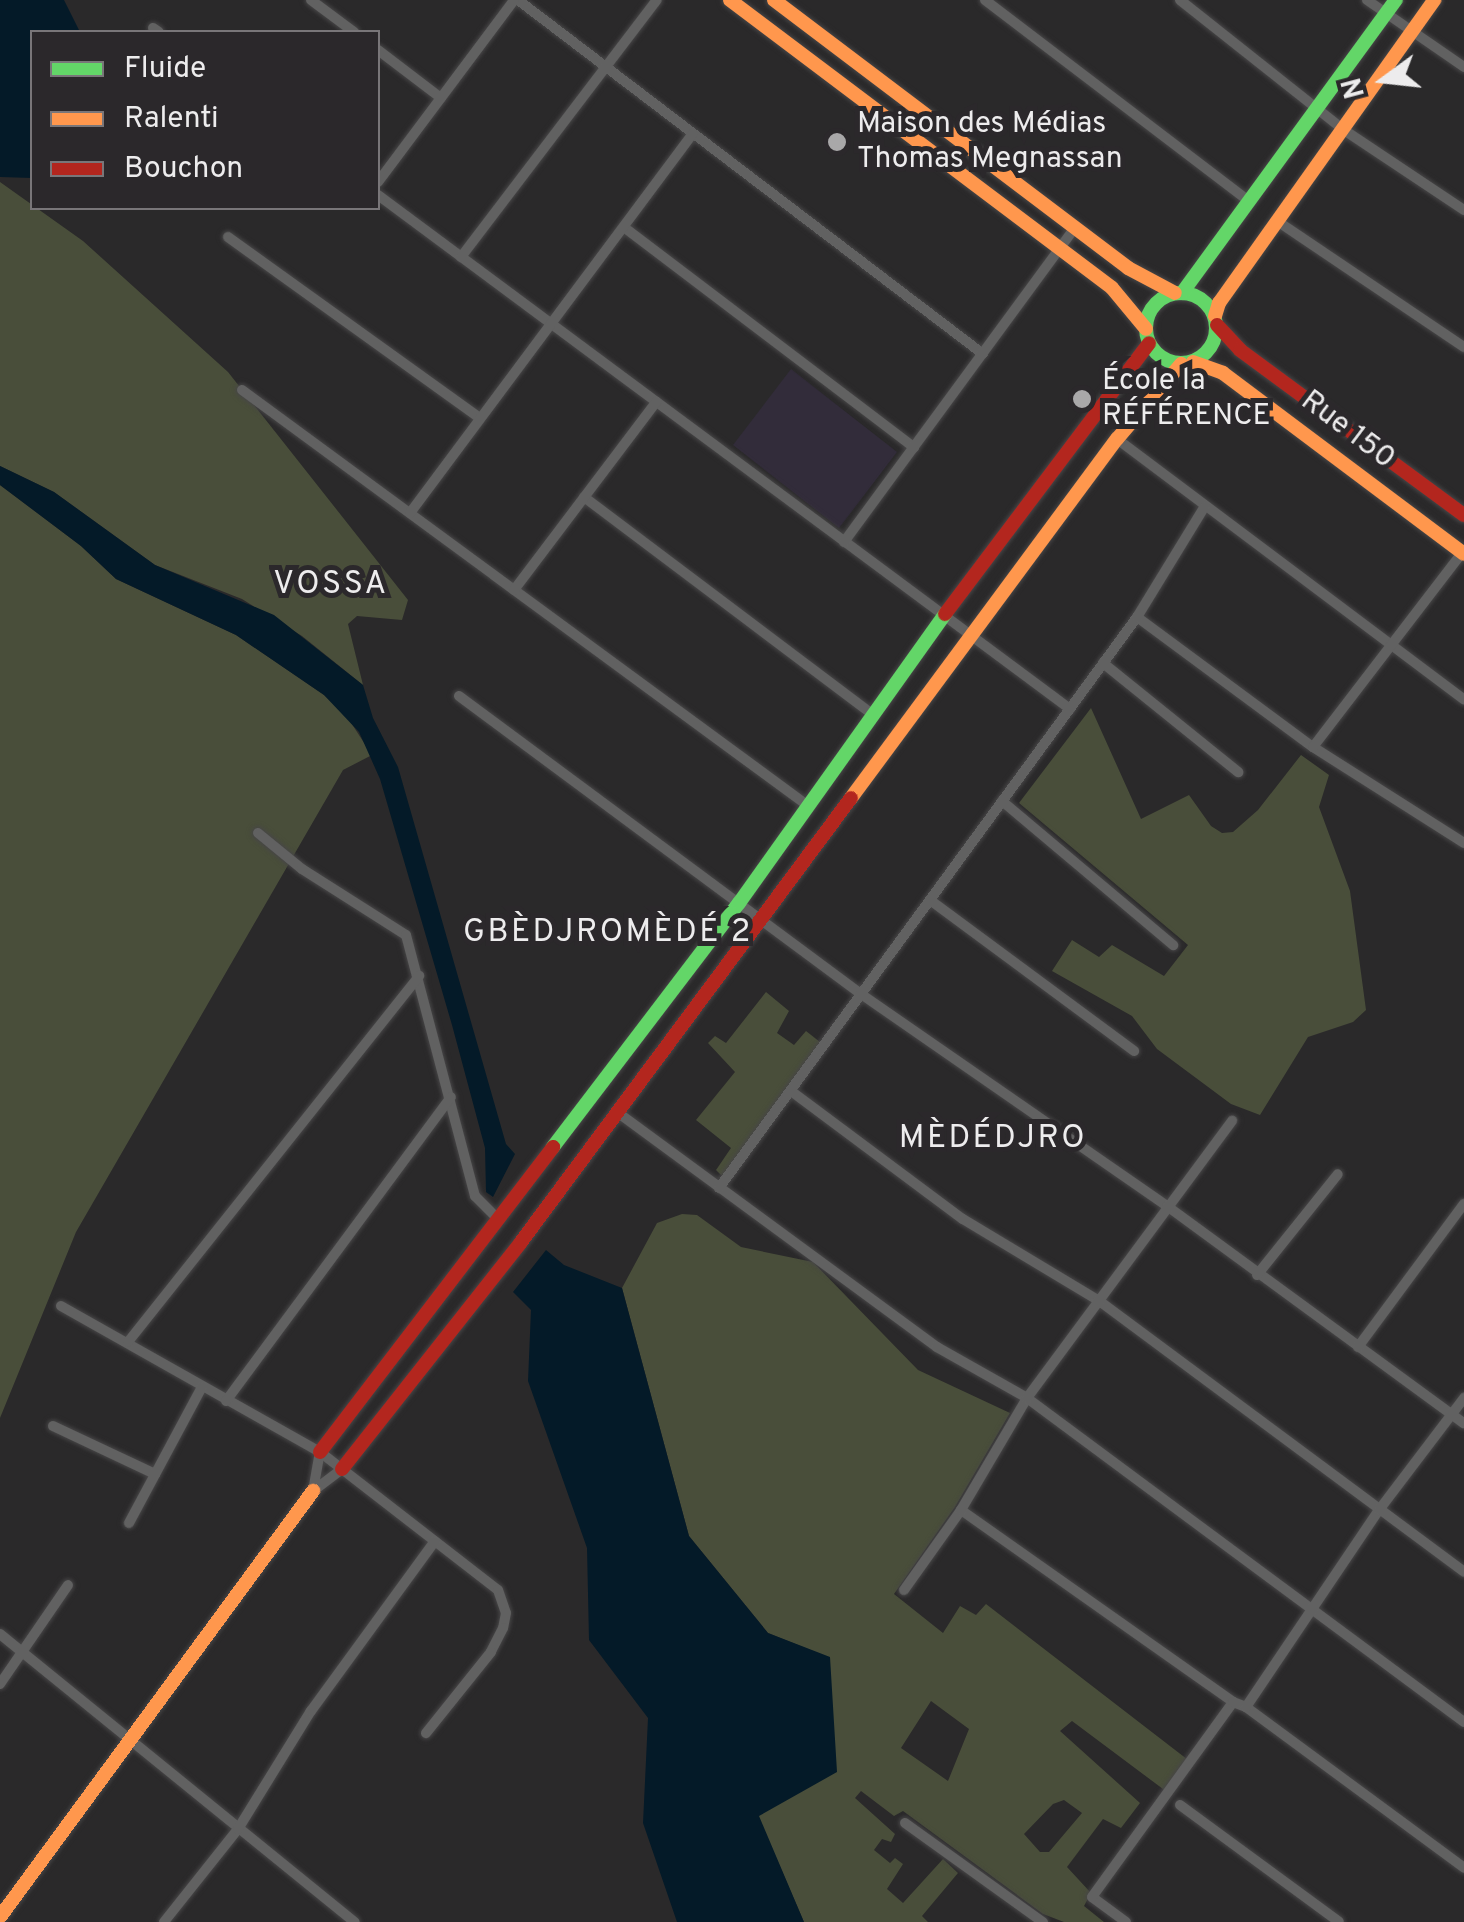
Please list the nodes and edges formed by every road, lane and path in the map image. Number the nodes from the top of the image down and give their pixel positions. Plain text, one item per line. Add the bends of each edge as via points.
1 (312, 0) edge
2 (516, 0) edge
3 (657, 0) edge
4 (730, 0) edge
5 (774, 0) edge
6 (985, 0) edge
7 (1180, 0) edge
8 (1367, 0) edge
9 (1396, 0) edge
10 (1434, 0) edge
11 (1386, 14) junction
12 (351, 30) edge
13 (1411, 34) junction
14 (380, 52) edge
15 (606, 67) junction
16 (1464, 67) edge
17 (441, 98) junction
18 (1317, 108) junction
19 (1344, 130) junction
20 (693, 134) junction
21 (380, 179) edge
22 (380, 196) edge
23 (1249, 201) junction
24 (1464, 210) edge
25 (1280, 223) junction
26 (624, 228) junction
27 (1075, 228) junction
28 (228, 237) dead end
29 (1060, 249) junction
30 (462, 258) junction
31 (1179, 293) junction
32 (1216, 321) junction
33 (551, 324) junction
34 (1147, 336) junction
35 (1464, 347) edge
36 (982, 354) junction
37 (1186, 363) junction
38 (242, 390) dead end
39 (656, 402) junction
40 (480, 418) junction
41 (1117, 439) junction
42 (914, 447) junction
43 (584, 497) junction
44 (1205, 506) junction
45 (410, 513) junction
46 (1464, 515) edge
47 (844, 542) junction
48 (1463, 552) edge
49 (514, 590) junction
50 (1136, 617) junction
51 (945, 618) junction
52 (971, 634) junction
53 (1389, 645) junction
54 (1103, 664) junction
55 (460, 696) dead end
56 (1464, 700) edge
57 (1070, 708) junction
58 (872, 713) junction
59 (1313, 746) junction
60 (1238, 772) dead end
61 (1002, 801) junction
62 (807, 805) junction
63 (258, 833) dead end
64 (1464, 843) edge
65 (930, 900) junction
66 (738, 902) junction
67 (762, 920) junction
68 (1173, 945) dead end
69 (419, 976) junction
70 (861, 994) junction
71 (1134, 1051) dead end
72 (791, 1091) junction
73 (451, 1096) junction
74 (618, 1112) junction
75 (1232, 1121) dead end
76 (1338, 1174) dead end
77 (719, 1188) junction
78 (1464, 1204) edge
79 (1167, 1206) junction
80 (496, 1217) junction
81 (1257, 1275) junction
82 (1098, 1300) junction
83 (61, 1306) dead end
84 (128, 1342) junction
85 (1358, 1347) junction
86 (202, 1386) junction
87 (1027, 1398) junction
88 (1464, 1398) edge
89 (226, 1401) junction
90 (1452, 1414) junction
91 (1464, 1423) edge
92 (53, 1426) dead end
93 (320, 1452) junction
94 (342, 1469) junction
95 (156, 1474) junction
96 (313, 1491) junction
97 (961, 1510) junction
98 (1379, 1510) junction
99 (129, 1523) dead end
100 (436, 1542) junction
101 (1464, 1572) edge
102 (68, 1585) dead end
103 (904, 1590) dead end
104 (1313, 1607) junction
105 (0, 1634) edge
106 (25, 1653) junction
107 (0, 1684) edge
108 (1233, 1702) junction
109 (1246, 1706) junction
110 (1464, 1722) edge
111 (426, 1733) dead end
112 (131, 1738) junction
113 (1180, 1805) dead end
114 (905, 1824) dead end
115 (238, 1829) junction
116 (1464, 1868) edge
117 (0, 1916) edge
118 (164, 1922) edge
119 (354, 1922) edge
120 (1043, 1922) edge
121 (1126, 1922) edge
122 (1339, 1922) edge

1 - 12 street
2 - 15 street
2 - 17 street
3 - 15 street
4 - 29 street
5 - 27 street
6 - 23 street
7 - 18 street
8 - 11 street
9 - 11 street
10 - 13 street
11 - 13 street
11 - 18 street
13 - 16 street
13 - 19 street
14 - 17 street
15 - 20 street
15 - 30 street
17 - 21 street
18 - 19 street
18 - 23 street
19 - 24 street
19 - 25 street
20 - 26 street
20 - 36 street
22 - 30 street
23 - 31 street
25 - 32 street via 1218,303
25 - 35 street
26 - 33 street
26 - 42 street
27 - 29 street
27 - 31 street via 1141,278
28 - 40 street
29 - 34 street via 1112,288
29 - 36 street
30 - 33 street
31 - 32 street via 1202,299
31 - 34 street via 1154,305
32 - 37 street via 1213,344
32 - 46 street, Rue 150 via 1240,350
33 - 39 street
33 - 40 street
34 - 37 street via 1162,358
34 - 51 street
36 - 42 street
37 - 41 street
37 - 48 street, Rue 150 via 1223,373
38 - 45 street
39 - 43 street
39 - 47 street
40 - 45 street
41 - 44 street
41 - 52 street
42 - 47 street
43 - 49 street
43 - 58 street
44 - 50 street
44 - 53 street
45 - 49 street
47 - 51 street
48 - 53 street
49 - 62 street
50 - 54 street
50 - 59 street
51 - 52 street
51 - 58 street
52 - 57 street
52 - 67 street
53 - 56 street
53 - 59 street
54 - 57 street
54 - 60 street
55 - 66 street
57 - 61 street
58 - 62 street
59 - 64 street
61 - 65 street
61 - 68 street
62 - 66 street
63 - 69 street via 406,936
65 - 70 street
65 - 71 street
66 - 67 street
66 - 80 street
67 - 70 street
67 - 74 street
69 - 73 street
69 - 84 street
70 - 72 street
70 - 79 street
72 - 77 street
72 - 82 street via 963,1219
73 - 80 street via 475,1196
73 - 89 street
74 - 77 street
74 - 94 street
75 - 79 street
76 - 81 street
77 - 87 street via 937,1347
78 - 85 street
79 - 81 street
79 - 82 street
80 - 93 street
81 - 85 street
82 - 87 street
82 - 98 street
83 - 84 street
84 - 86 street
85 - 90 street
86 - 89 street
86 - 95 street
87 - 97 street
87 - 104 street
88 - 90 street
89 - 93 street
90 - 91 street
90 - 98 street
92 - 95 street
93 - 94 street
93 - 96 street
94 - 96 street
94 - 100 street
95 - 99 street
96 - 112 street
97 - 103 street
97 - 108 street
98 - 101 street
98 - 104 street
100 - 111 street via 498,1590 506,1612 491,1652
100 - 115 street via 310,1711
102 - 106 street
104 - 109 street
104 - 110 street
105 - 106 street
106 - 107 street
106 - 112 street
108 - 109 street
108 - 121 street via 1092,1898
109 - 116 street
112 - 115 street
112 - 117 street
113 - 122 street
114 - 120 street
115 - 118 street
115 - 119 street

